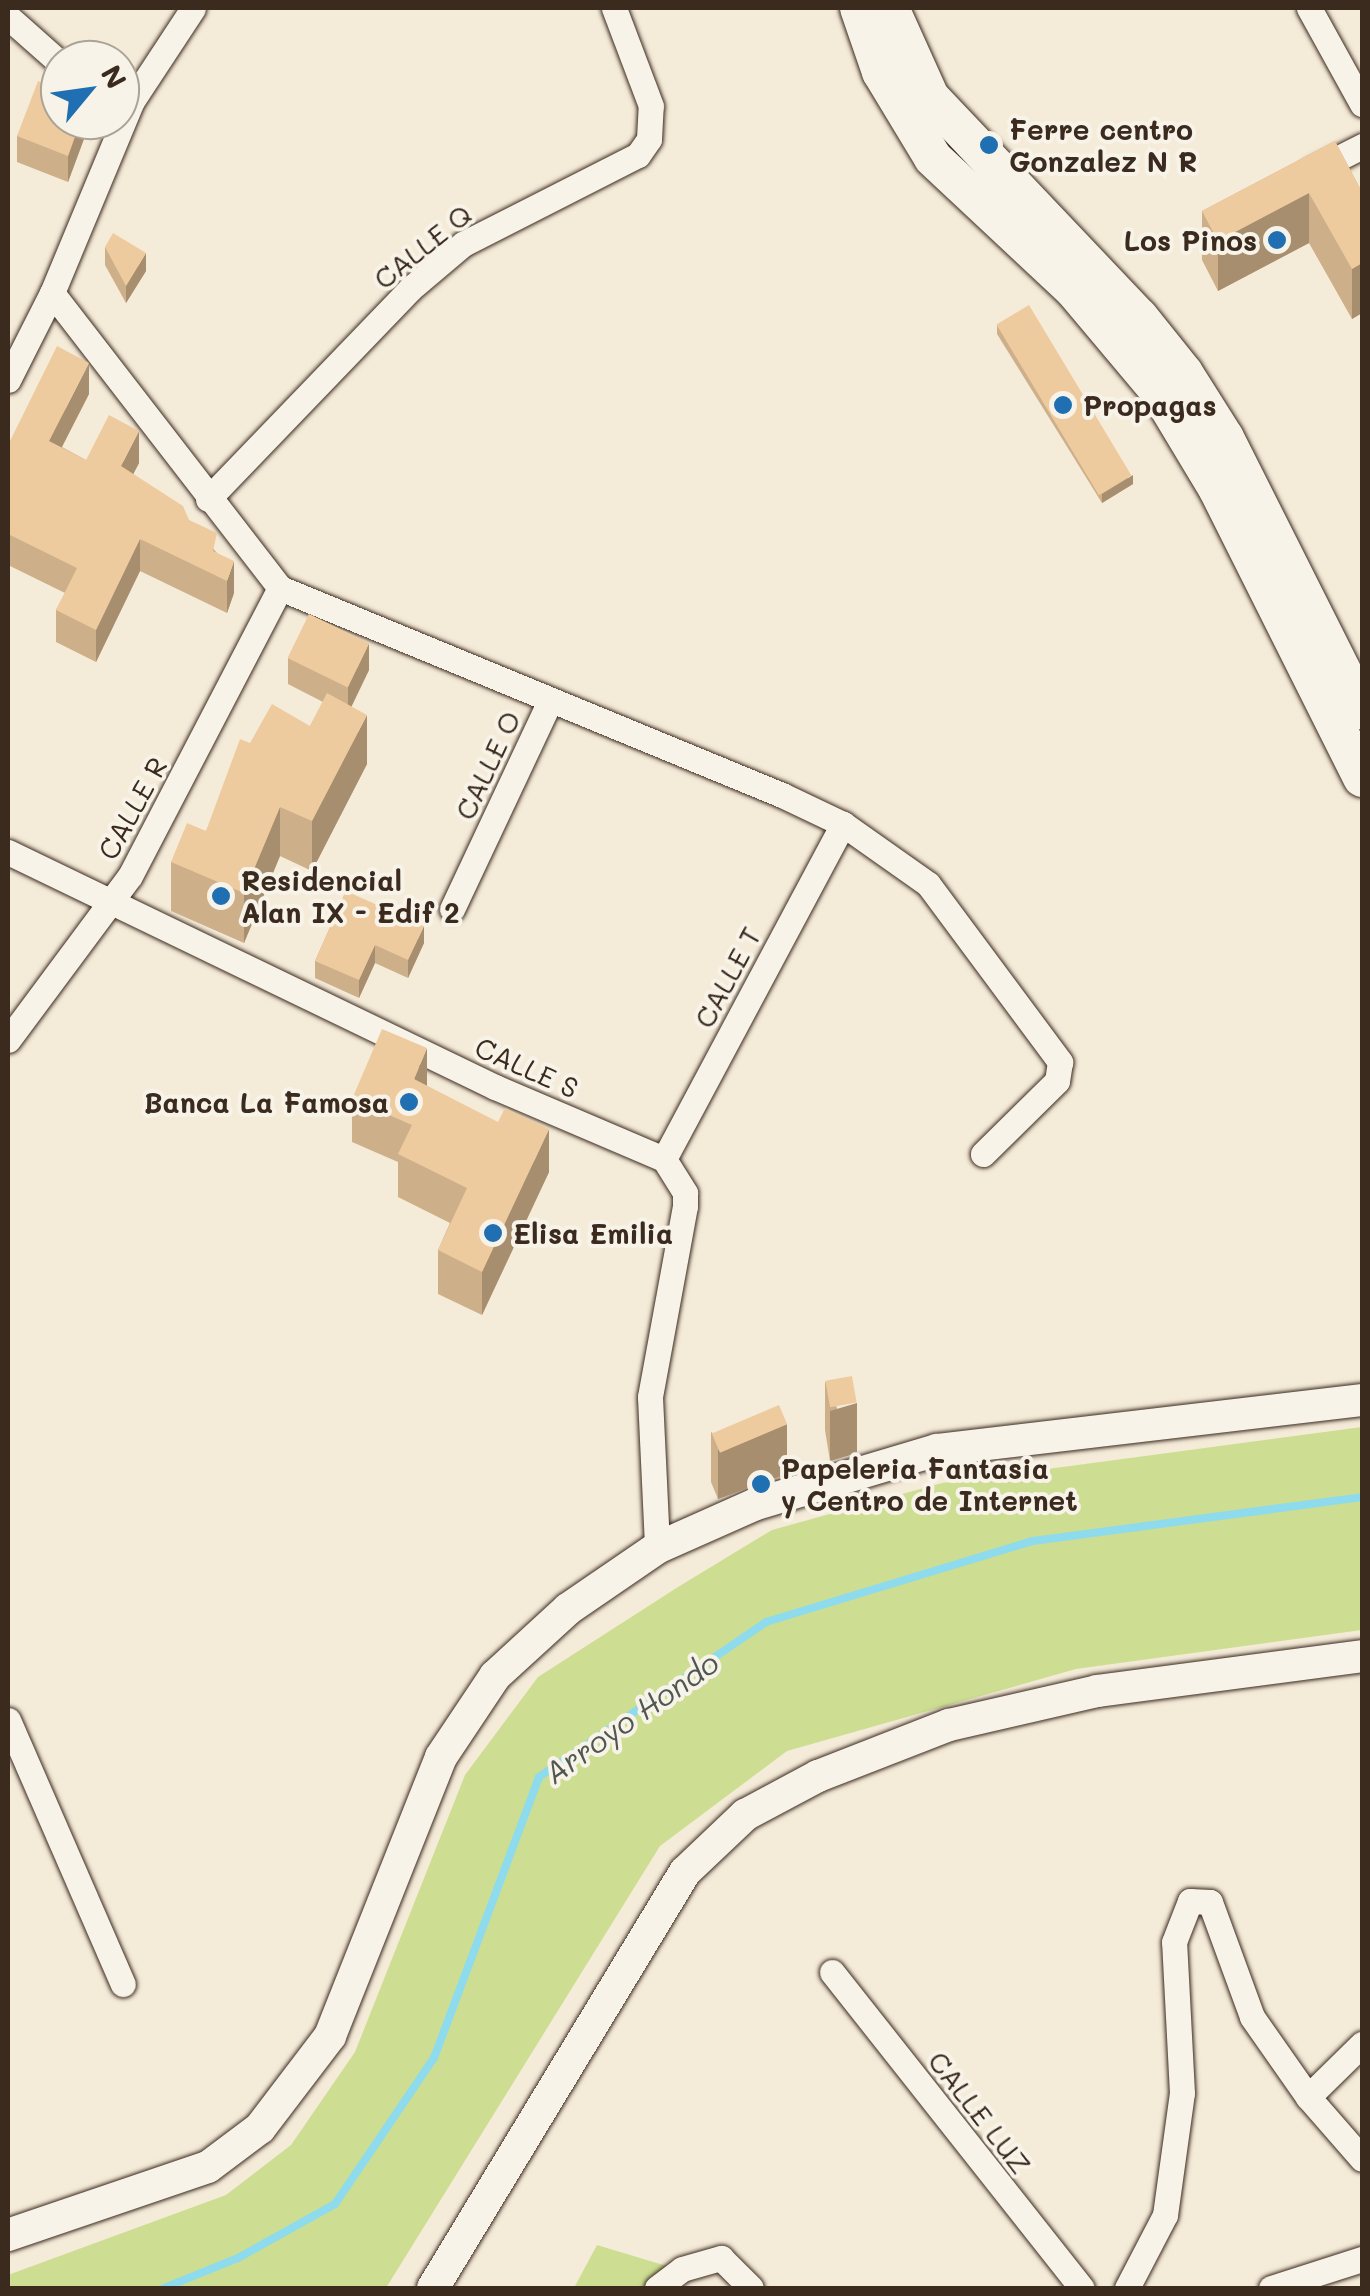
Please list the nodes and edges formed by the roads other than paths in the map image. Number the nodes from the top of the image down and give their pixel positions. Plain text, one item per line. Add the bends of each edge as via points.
1 (192, 8) edge
2 (614, 8) edge
3 (859, 8) edge
4 (890, 8) edge
5 (1309, 8) edge
6 (8, 17) edge
7 (40, 45) edge
8 (140, 80) edge
9 (1362, 104) edge
10 (110, 140) edge
11 (1362, 146) edge
12 (1294, 181) edge
13 (52, 293) junction
14 (19, 324) edge
15 (8, 380) edge
16 (208, 499) junction
17 (280, 588) junction
18 (550, 701) junction
19 (1362, 710) edge
20 (1362, 778) edge
21 (842, 824) junction
22 (8, 852) edge
23 (112, 902) junction
24 (452, 909) dead end
25 (8, 1040) edge
26 (983, 1154) dead end
27 (664, 1159) junction
28 (1362, 1400) edge
29 (657, 1548) junction
30 (1362, 1656) edge
31 (8, 1720) edge
32 (832, 1972) dead end
33 (123, 1984) dead end
34 (1362, 2044) edge
35 (1308, 2097) junction
36 (1362, 2159) edge
37 (8, 2235) edge
38 (1352, 2272) edge
39 (433, 2288) edge
40 (656, 2288) edge
41 (751, 2288) edge
42 (1082, 2288) edge
43 (1127, 2288) edge
44 (1271, 2288) edge

1 - 8 street
2 - 16 street, CALLE Q via 651,106 650,139 638,156 462,244 410,289
3 - 20 main road via 880,72 934,158 1074,290 1158,390 1218,490
4 - 19 main road via 930,97 1139,316 1184,374 1225,438
5 - 9 street
6 - 7 street
10 - 13 street
11 - 12 street
13 - 14 street
13 - 16 street
14 - 15 street
16 - 17 street
17 - 18 street
17 - 23 street, CALLE R
18 - 21 street
18 - 24 street, CALLE O
21 - 26 street via 928,884 1060,1062 1057,1080
21 - 27 street, CALLE T
22 - 23 street, CALLE S
23 - 25 street, CALLE R
23 - 27 street, CALLE S via 496,1088
27 - 29 street via 685,1206 650,1396
28 - 29 street via 937,1450 756,1504
29 - 37 street via 568,1609 484,1692 441,1757 330,2036 260,2128 208,2167
30 - 39 street via 1096,1691 949,1725 818,1776 745,1815 685,1872
31 - 33 street
32 - 42 street, CALLE LUZ
34 - 35 street
35 - 36 street
35 - 43 street via 1252,2017 1210,1902 1190,1901 1174,1942 1182,2093 1165,2215
38 - 44 street
40 - 41 street via 701,2260 721,2258

